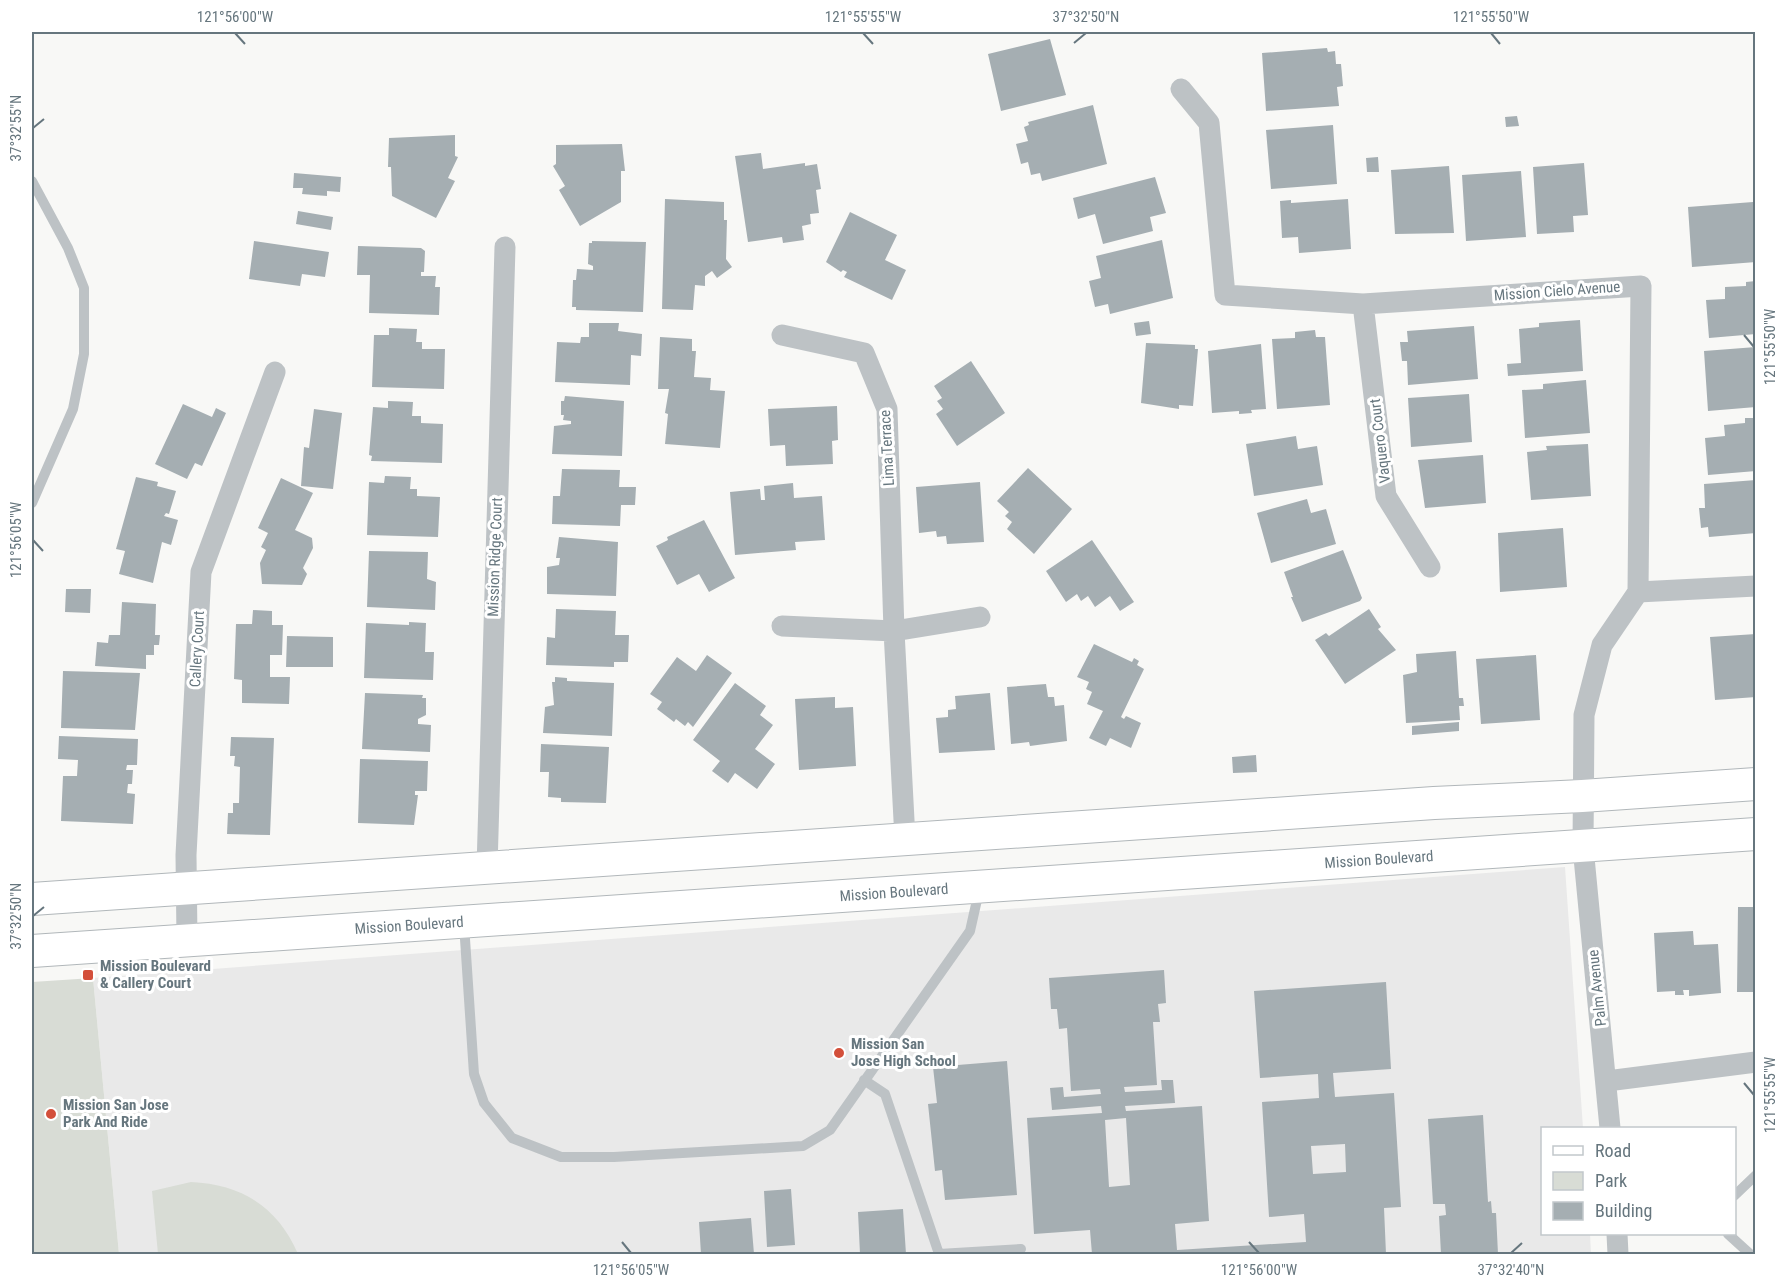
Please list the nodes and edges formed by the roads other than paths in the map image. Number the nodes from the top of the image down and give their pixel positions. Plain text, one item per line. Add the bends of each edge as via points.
1 (1181, 89) dead end
2 (32, 181) edge
3 (506, 247) dead end
4 (1363, 304) junction
5 (782, 335) dead end
6 (275, 372) dead end
7 (32, 503) edge
8 (1430, 567) dead end
9 (1755, 586) edge
10 (1638, 592) junction
11 (980, 617) dead end
12 (782, 626) dead end
13 (894, 631) junction
14 (1755, 784) edge
15 (1582, 796) junction
16 (1755, 834) edge
17 (905, 839) junction
18 (1583, 847) junction
19 (487, 868) junction
20 (980, 886) junction
21 (186, 888) junction
22 (39, 900) edge
23 (464, 921) junction
24 (187, 940) junction
25 (32, 951) edge
26 (1755, 1062) edge
27 (864, 1080) junction
28 (1607, 1081) junction
29 (1610, 1127) edge
30 (1755, 1175) edge
31 (1736, 1194) edge
32 (1617, 1235) edge
33 (1730, 1235) edge
34 (1021, 1249) dead end
35 (1618, 1254) edge
36 (1750, 1254) edge

1 - 4 street, Mission Cielo Avenue via 1209,123 1225,295
2 - 7 lane via 69,248 84,288 84,354 73,409
3 - 19 street, Mission Ridge Court
4 - 8 street, Vaquero Court via 1386,496
4 - 10 street, Mission Cielo Avenue via 1641,286
5 - 13 street, Lima Terrace via 864,352 887,409
6 - 21 street, Callery Court via 201,572
9 - 10 street
10 - 15 street via 1602,645 1584,716
11 - 13 street
12 - 13 street
13 - 17 street, Lima Terrace
14 - 15 main road
15 - 17 main road
15 - 18 street
16 - 18 main road, Mission Boulevard
17 - 19 main road
18 - 20 main road, Mission Boulevard
18 - 28 street, Palm Avenue
19 - 21 main road
20 - 23 main road, Mission Boulevard
20 - 27 lane via 970,931
21 - 22 main road
21 - 24 street, Callery Court
23 - 24 main road, Mission Boulevard
23 - 27 lane via 474,1074 484,1103 512,1138 551,1154 614,1157 803,1146 831,1130
24 - 25 main road, Mission Boulevard
26 - 28 street
27 - 34 lane via 885,1094 939,1254
28 - 29 street, Palm Avenue
30 - 31 lane
32 - 35 street
33 - 36 lane

